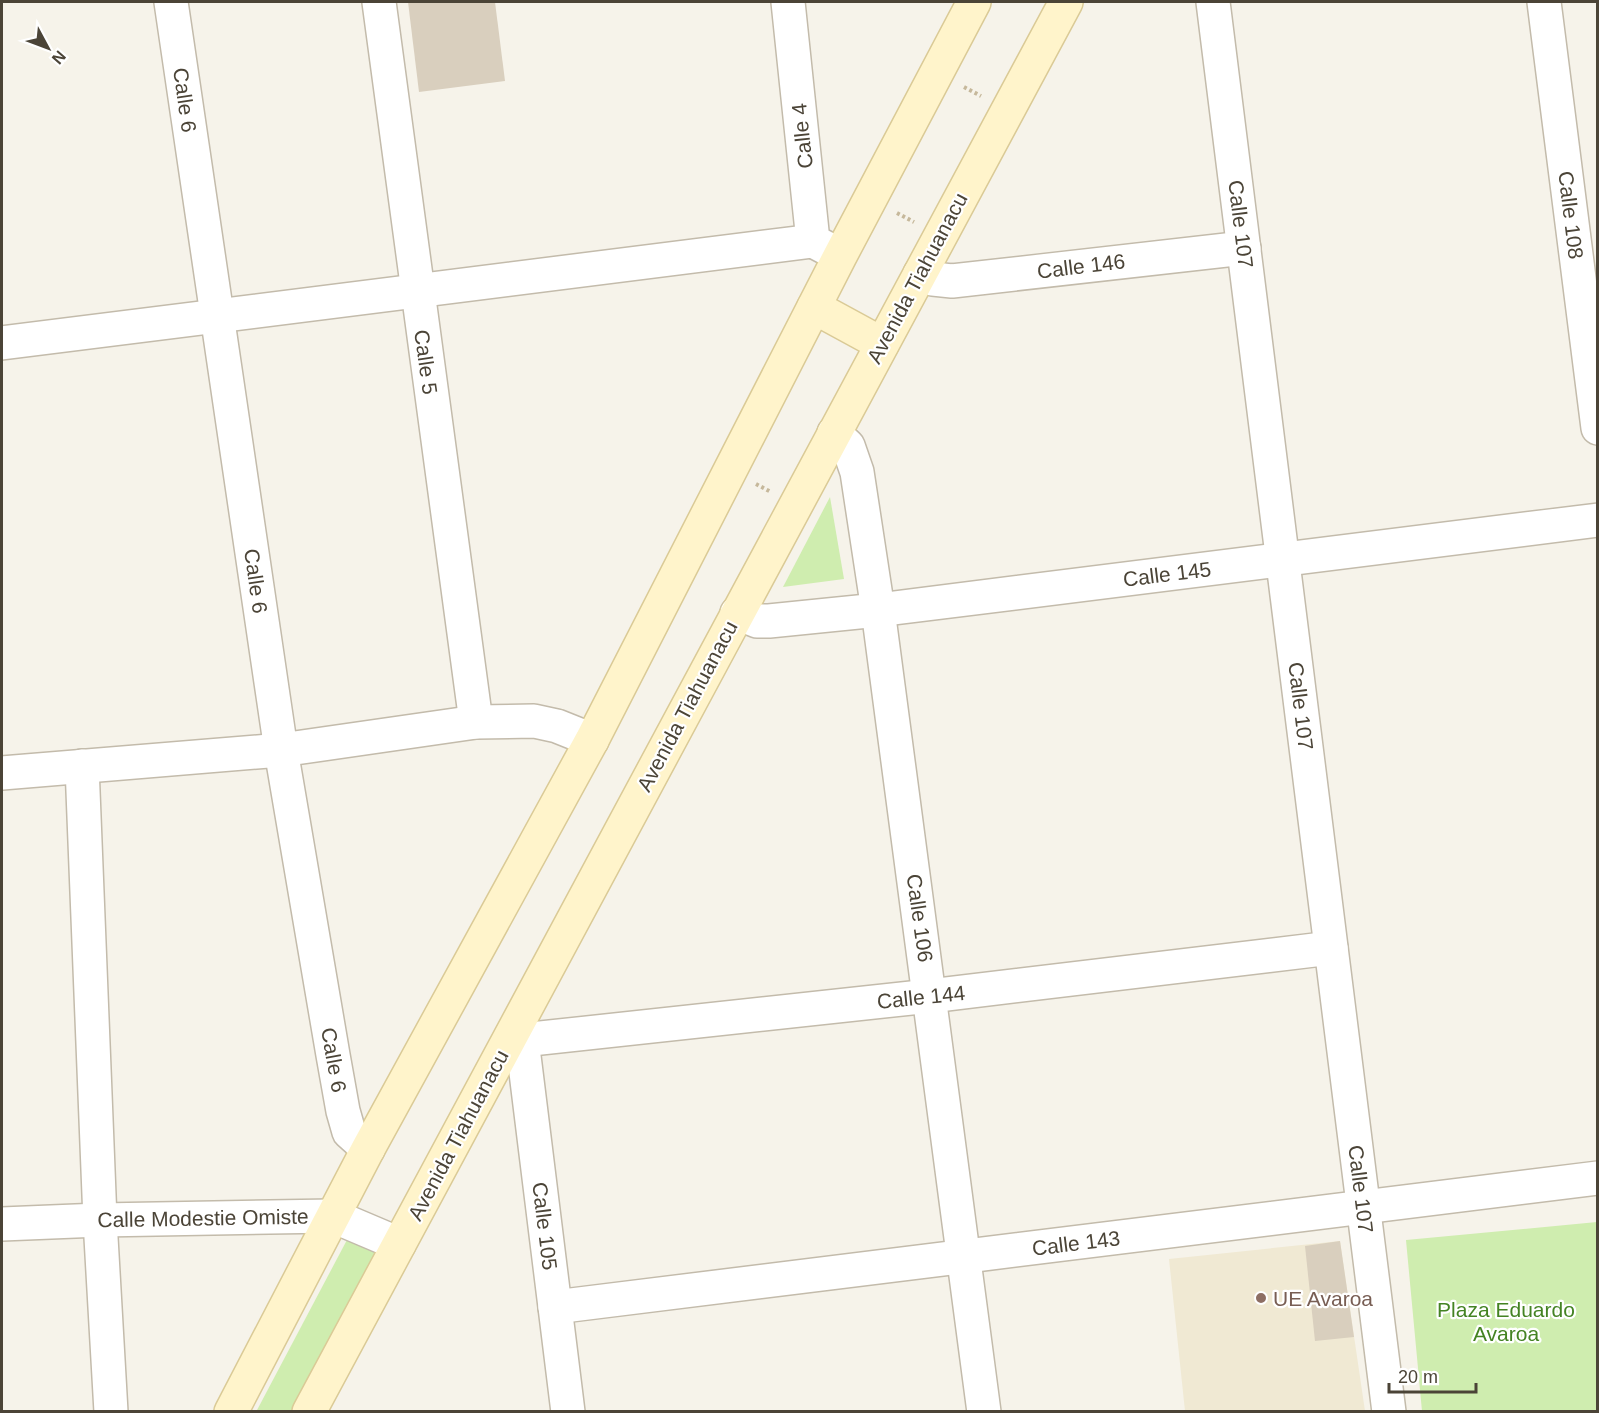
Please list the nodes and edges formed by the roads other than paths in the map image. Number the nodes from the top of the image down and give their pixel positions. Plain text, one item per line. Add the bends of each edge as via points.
1 (171, 2) edge
2 (379, 2) edge
3 (788, 2) edge
4 (974, 2) edge
5 (1066, 2) edge
6 (1213, 2) edge
7 (1544, 2) edge
8 (826, 248) junction
9 (1244, 248) junction
10 (920, 274) junction
11 (416, 291) junction
12 (814, 307) junction
13 (218, 316) junction
14 (2, 344) edge
15 (882, 344) junction
16 (1598, 428) edge
17 (834, 433) junction
18 (1598, 520) edge
19 (1283, 560) junction
20 (878, 610) junction
21 (737, 613) junction
22 (476, 722) junction
23 (592, 740) junction
24 (281, 750) junction
25 (82, 766) junction
26 (2, 773) edge
27 (1331, 948) junction
28 (930, 996) junction
29 (516, 1039) junction
30 (368, 1149) junction
31 (1598, 1178) edge
32 (1364, 1207) junction
33 (333, 1216) junction
34 (100, 1220) junction
35 (2, 1224) edge
36 (399, 1244) junction
37 (964, 1257) junction
38 (555, 1307) junction
39 (111, 1412) edge
40 (231, 1412) edge
41 (309, 1412) edge
42 (567, 1412) edge
43 (984, 1412) edge
44 (1389, 1412) edge

1 - 13 street, Calle 6
2 - 11 street, Calle 5
3 - 8 street, Calle 4
4 - 8 main road via 870,198
5 - 10 main road, Avenida Tiahuanacu
6 - 9 street, Calle 107
7 - 16 street, Calle 108
8 - 11 street
8 - 12 main road
9 - 10 street, Calle 146 via 952,281
9 - 19 street, Calle 107
10 - 15 main road, Avenida Tiahuanacu
11 - 13 street
11 - 22 street, Calle 5
12 - 15 main road
12 - 23 main road
13 - 14 street
13 - 24 street, Calle 6
15 - 17 main road, Avenida Tiahuanacu
17 - 20 street, Calle 106 via 848,446 857,472
17 - 21 main road, Avenida Tiahuanacu
18 - 19 street, Calle 145
19 - 20 street, Calle 145
19 - 27 street, Calle 107
20 - 21 street, Calle 145 via 769,621
20 - 28 street, Calle 106
21 - 29 main road, Avenida Tiahuanacu
22 - 23 street via 534,721
22 - 24 street
23 - 30 main road
24 - 25 street
24 - 30 street, Calle 6 via 343,1111 349,1132
25 - 26 street
25 - 34 street
27 - 28 street, Calle 144
27 - 32 street, Calle 107
28 - 29 street, Calle 144
28 - 37 street, Calle 106
29 - 36 main road, Avenida Tiahuanacu
29 - 38 street, Calle 105
30 - 33 main road
31 - 32 street, Calle 143
32 - 37 street, Calle 143
32 - 44 street, Calle 107
33 - 34 street, Calle Modestie Omiste
33 - 36 street, Calle Modestie Omiste
33 - 40 main road
34 - 35 street, Calle Modestie Omiste
34 - 39 street
36 - 41 main road, Avenida Tiahuanacu
37 - 38 street, Calle 143
37 - 43 street, Calle 106
38 - 42 street, Calle 105

